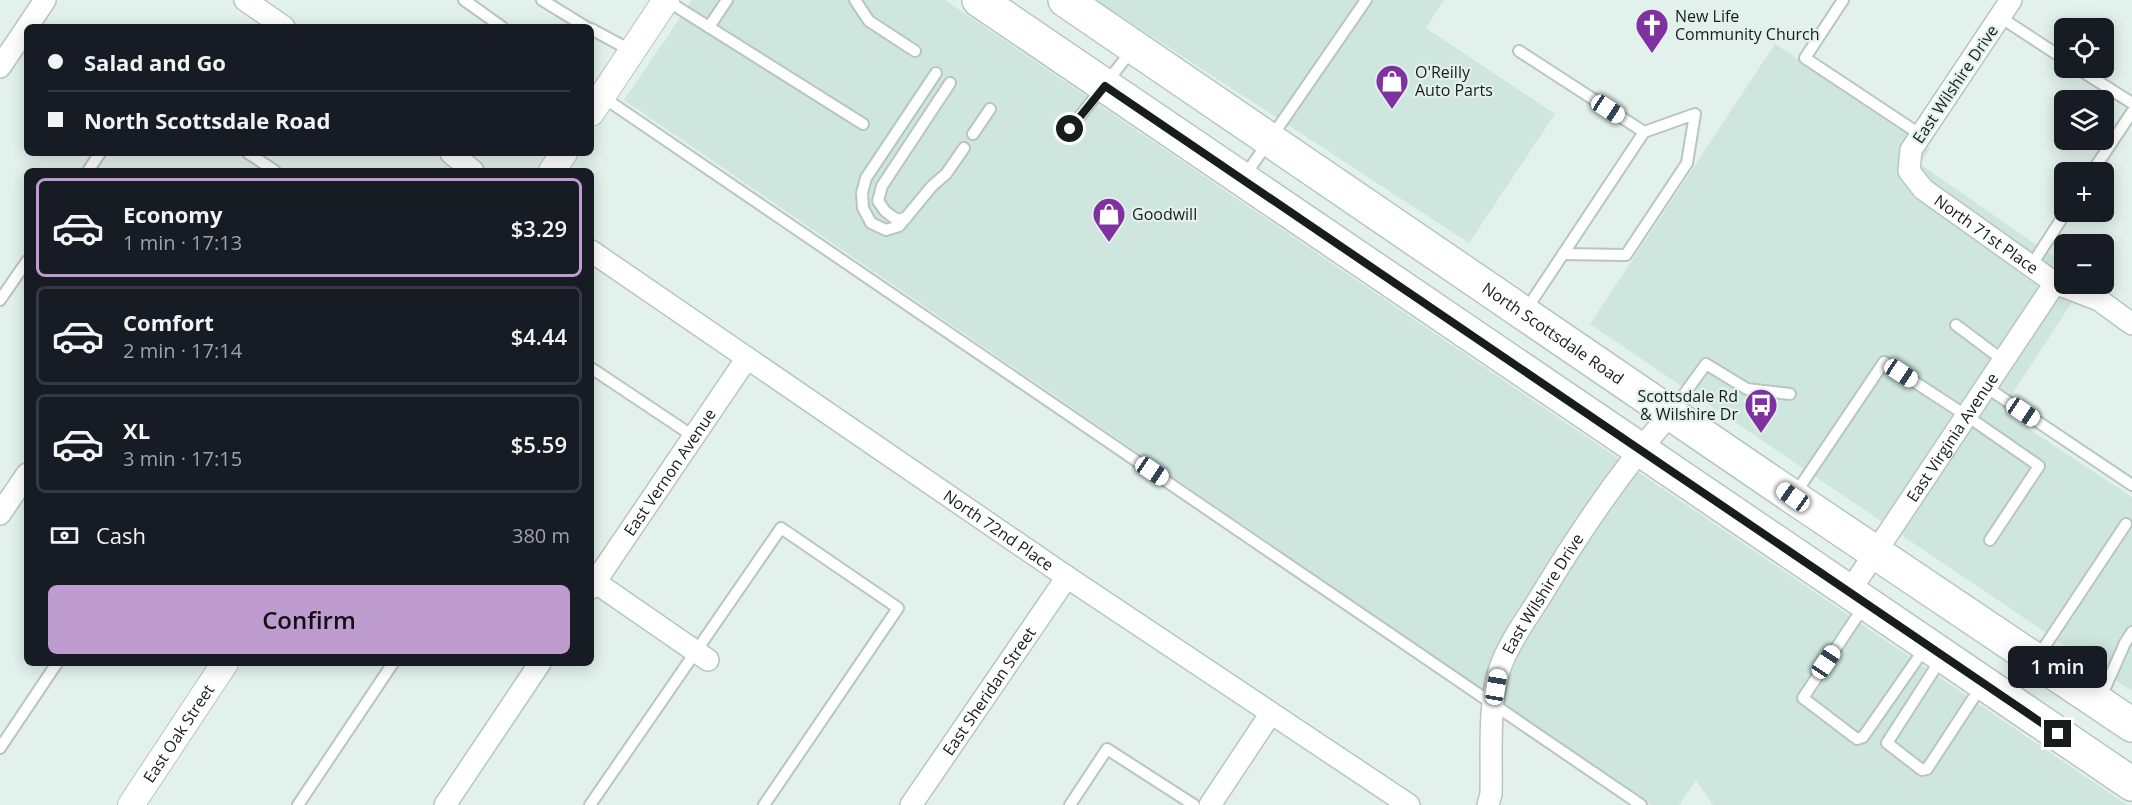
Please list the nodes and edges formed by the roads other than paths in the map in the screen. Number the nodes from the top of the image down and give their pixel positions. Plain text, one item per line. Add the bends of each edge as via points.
1 (45, 0) edge
2 (245, 0) edge
3 (464, 0) edge
4 (542, 0) edge
5 (666, 0) edge
6 (727, 0) edge
7 (979, 0) edge
8 (1065, 0) edge
9 (1366, 0) edge
10 (1843, 0) edge
11 (858, 4) edge
12 (2005, 9) edge
13 (29, 24) edge
14 (280, 24) edge
15 (498, 24) edge
16 (580, 24) edge
17 (708, 27) junction
18 (594, 31) edge
19 (24, 32) edge
20 (1134, 47) junction
21 (632, 51) junction
22 (915, 51) dead end
23 (1519, 51) dead end
24 (2054, 51) edge
25 (0, 68) edge
26 (936, 73) dead end
27 (2093, 78) edge
28 (950, 83) dead end
29 (1105, 86) junction
30 (595, 99) edge
31 (2132, 103) edge
32 (990, 109) dead end
33 (2132, 112) edge
34 (863, 124) dead end
35 (1070, 129) dead end
36 (1644, 132) junction
37 (973, 134) dead end
38 (1921, 135) junction
39 (1269, 139) junction
40 (964, 148) dead end
41 (252, 156) edge
42 (455, 156) edge
43 (2099, 162) edge
44 (270, 168) edge
45 (469, 168) edge
46 (1909, 171) joint
47 (1243, 179) junction
48 (906, 219) junction
49 (2060, 222) edge
50 (594, 253) edge
51 (1563, 254) junction
52 (24, 265) edge
53 (2031, 266) junction
54 (2054, 282) edge
55 (2054, 285) edge
56 (2083, 294) edge
57 (0, 300) edge
58 (1524, 313) junction
59 (2132, 324) edge
60 (1956, 325) dead end
61 (747, 358) junction
62 (2004, 361) junction
63 (594, 370) edge
64 (1986, 387) junction
65 (1790, 394) dead end
66 (1671, 413) junction
67 (1967, 416) junction
68 (693, 436) junction
69 (1640, 448) junction
70 (24, 478) edge
71 (2132, 485) edge
72 (1793, 497) junction
73 (0, 514) edge
74 (2126, 525) dead end
75 (1990, 540) dead end
76 (1876, 553) junction
77 (1067, 577) junction
78 (594, 584) edge
79 (594, 586) edge
80 (1857, 598) junction
81 (2132, 632) edge
82 (1935, 650) junction
83 (702, 656) junction
84 (2036, 661) junction
85 (55, 666) edge
86 (223, 666) edge
87 (391, 666) edge
88 (538, 666) edge
89 (1983, 683) junction
90 (1494, 703) junction
91 (2098, 703) junction
92 (1271, 714) junction
93 (2132, 725) edge
94 (0, 748) edge
95 (2132, 784) edge
96 (131, 805) edge
97 (297, 805) edge
98 (445, 805) edge
99 (590, 805) edge
100 (764, 805) edge
101 (911, 805) edge
102 (1070, 805) edge
103 (1194, 805) edge
104 (1210, 805) edge
105 (1409, 805) edge
106 (1488, 805) edge
107 (1641, 805) edge

1 - 13 street
2 - 14 street
3 - 15 lane
4 - 16 lane
5 - 17 lane
5 - 21 street
6 - 17 lane
7 - 29 main road
8 - 20 main road, North Scottsdale Road
9 - 39 lane
10 - 38 lane via 1805,58
11 - 22 lane via 869,21
12 - 24 lane
12 - 38 street, East Wilshire Drive
17 - 34 lane
18 - 21 lane
19 - 25 street
20 - 29 lane
20 - 39 main road, North Scottsdale Road
21 - 30 street
23 - 36 lane
26 - 48 lane via 866,178 862,194 863,208 871,223 886,230
27 - 31 lane
28 - 48 lane via 882,186 878,201 885,211 897,220
29 - 35 lane
29 - 47 main road
30 - 90 lane
32 - 37 lane
33 - 43 lane
36 - 51 lane
36 - 51 lane via 1695,114 1687,163 1626,255
38 - 46 street, East Wilshire Drive via 1911,150
39 - 47 lane
39 - 58 main road, North Scottsdale Road
40 - 48 lane
41 - 44 lane
42 - 45 street
46 - 53 street, North 71st Place via 1923,189
47 - 69 main road
49 - 53 lane
50 - 61 street, North 72nd Place
51 - 58 lane
52 - 57 lane
53 - 54 street, North 71st Place
55 - 62 street, East Virginia Avenue
56 - 59 street, North 71st Place via 2099,300
58 - 66 main road, North Scottsdale Road
60 - 62 lane
61 - 68 street, East Vernon Avenue
61 - 77 street, North 72nd Place
62 - 64 street, East Virginia Avenue
63 - 68 lane
64 - 67 street, East Virginia Avenue
64 - 71 lane
65 - 66 lane via 1747,389 1706,364
66 - 69 street, East Wilshire Drive
66 - 72 main road, North Scottsdale Road
67 - 72 lane via 1884,362
67 - 75 lane via 2039,466
67 - 76 street, East Virginia Avenue
68 - 78 street, East Vernon Avenue
69 - 80 main road
69 - 90 street, East Wilshire Drive via 1521,627 1499,670
70 - 73 street
72 - 76 main road, North Scottsdale Road
74 - 84 lane
76 - 80 street, East Virginia Avenue
76 - 84 main road, North Scottsdale Road
77 - 92 street, North 72nd Place
77 - 101 street, East Sheridan Street
79 - 83 street
80 - 82 main road
80 - 82 lane via 1803,698 1857,738
81 - 91 lane
82 - 89 main road
82 - 89 lane via 1887,743 1922,770 1927,769
83 - 99 lane
83 - 100 lane via 781,528 898,608
84 - 91 main road, North Scottsdale Road
85 - 94 lane
86 - 96 street, East Oak Street
87 - 97 lane
88 - 98 street
89 - 95 main road
90 - 106 street, East Wilshire Drive
90 - 107 lane
91 - 93 main road, North Scottsdale Road
92 - 104 street
92 - 105 street, North 72nd Place
102 - 103 lane via 1107,749

